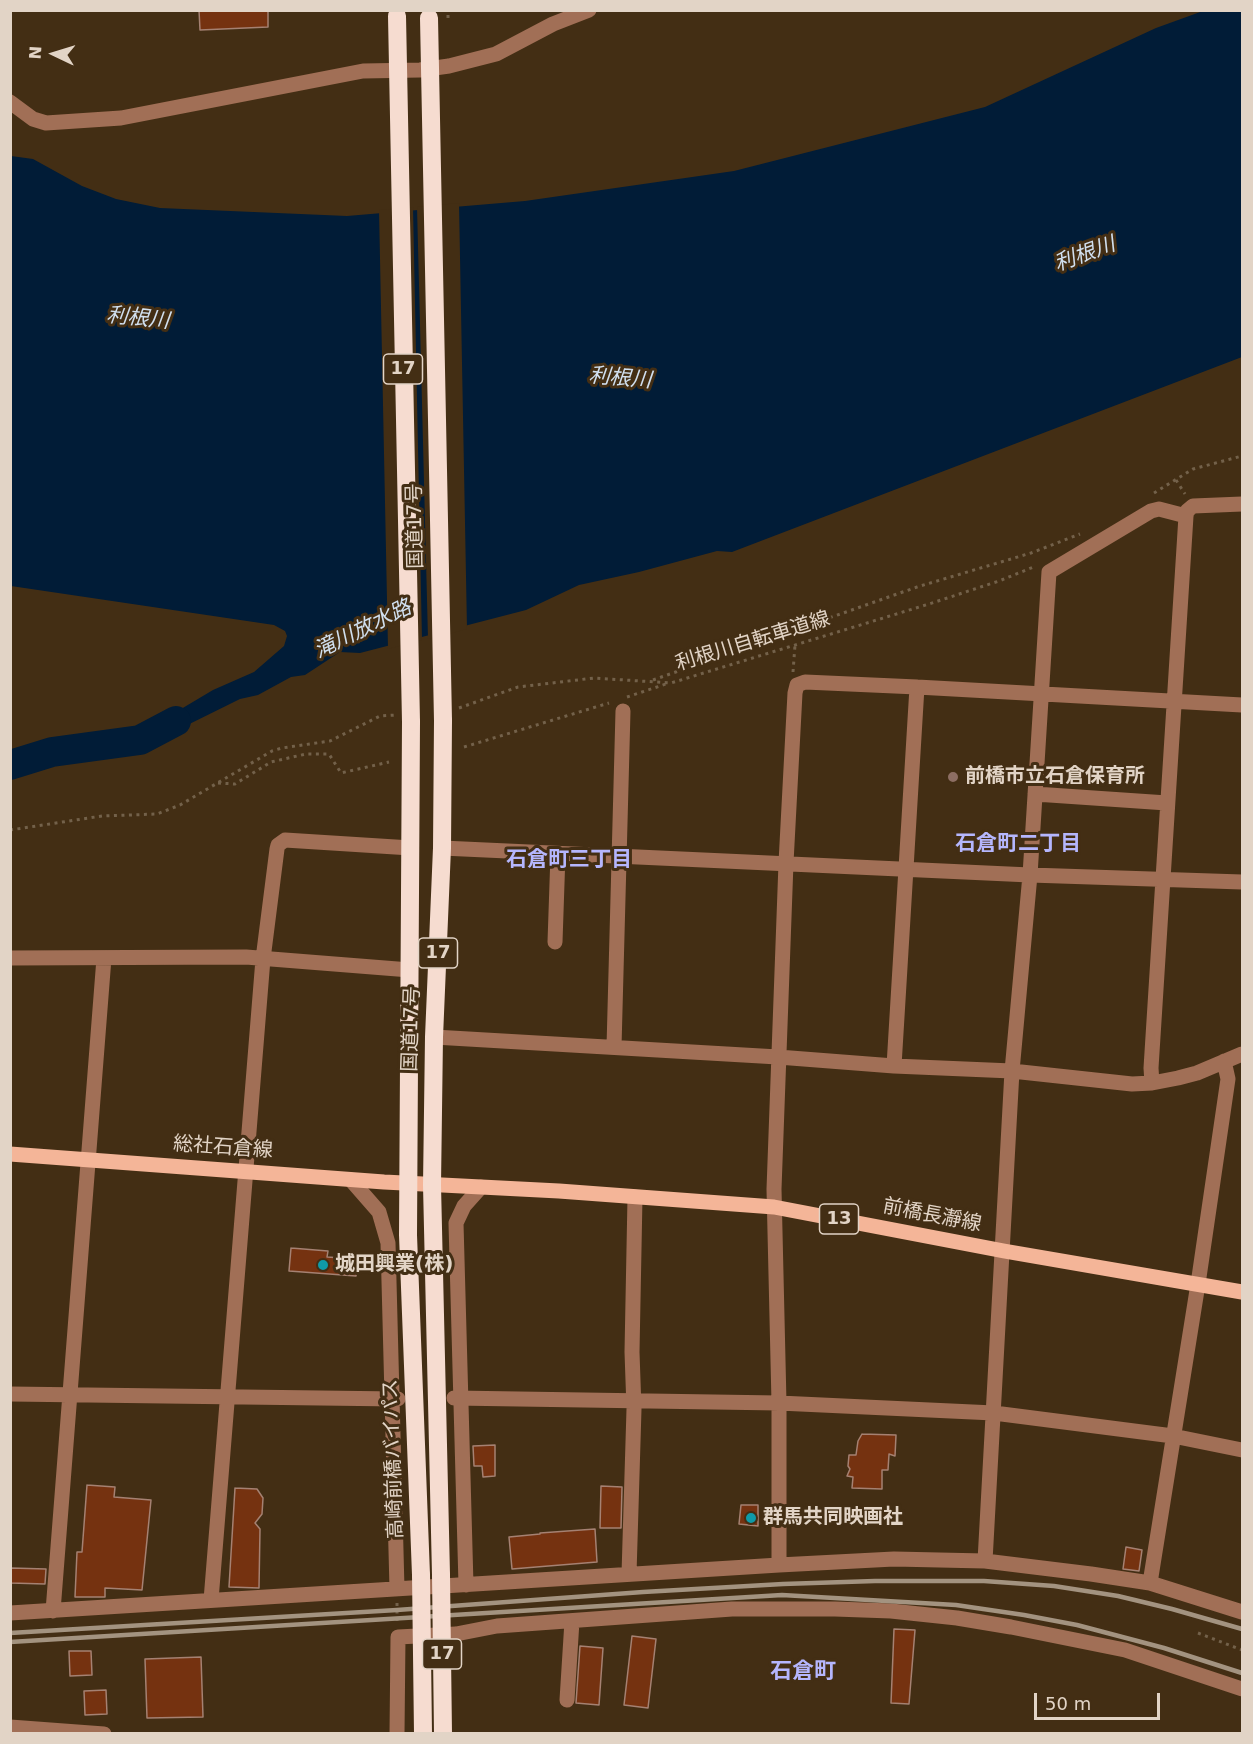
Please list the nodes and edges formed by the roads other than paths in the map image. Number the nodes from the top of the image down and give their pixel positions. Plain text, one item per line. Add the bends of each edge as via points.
1 (589, 10) edge
2 (396, 13) edge
3 (429, 14) edge
4 (10, 102) edge
5 (1242, 504) edge
6 (1186, 516) junction
7 (917, 687) junction
8 (1041, 694) junction
9 (1174, 701) junction
10 (618, 704) road end
11 (1242, 705) edge
12 (1035, 794) junction
13 (1167, 803) junction
14 (411, 848) junction
15 (442, 848) junction
16 (558, 854) junction
17 (618, 856) junction
18 (786, 863) junction
19 (908, 869) junction
20 (1030, 875) junction
21 (1163, 879) junction
22 (1242, 882) edge
23 (555, 942) dead end
24 (10, 958) edge
25 (104, 958) junction
26 (263, 959) junction
27 (410, 970) junction
28 (434, 1037) junction
29 (614, 1047) junction
30 (1242, 1054) edge
31 (778, 1057) junction
32 (1224, 1061) junction
33 (894, 1066) junction
34 (1012, 1071) junction
35 (1152, 1083) junction
36 (10, 1154) edge
37 (89, 1159) junction
38 (246, 1171) junction
39 (351, 1180) junction
40 (408, 1183) junction
41 (432, 1185) junction
42 (481, 1187) junction
43 (635, 1197) junction
44 (774, 1207) junction
45 (1004, 1251) junction
46 (1198, 1284) junction
47 (1242, 1292) edge
48 (10, 1394) edge
49 (70, 1395) junction
50 (227, 1396) junction
51 (457, 1398) junction
52 (395, 1399) junction
53 (634, 1401) junction
54 (779, 1403) junction
55 (994, 1413) junction
56 (1173, 1436) junction
57 (1242, 1450) edge
58 (985, 1561) junction
59 (779, 1565) junction
60 (629, 1574) junction
61 (1149, 1583) junction
62 (466, 1585) junction
63 (397, 1589) junction
64 (211, 1600) junction
65 (53, 1611) junction
66 (1242, 1612) edge
67 (10, 1613) edge
68 (572, 1621) junction
69 (1242, 1689) edge
70 (567, 1700) dead end
71 (10, 1726) edge
72 (104, 1734) edge
73 (397, 1734) edge
74 (423, 1734) edge
75 (443, 1734) edge

1 - 4 street via 496,54 449,66 363,70 122,118 46,123 33,119
2 - 14 highway, 国道17号 / 17, bridge
3 - 15 highway, 国道17号 / 17, bridge via 447,715
5 - 6 street via 1193,506
6 - 8 street via 1159,509 1151,512 1049,572
6 - 9 street
7 - 8 street
7 - 18 street via 805,682 797,685
7 - 19 street
8 - 9 street
8 - 12 street
9 - 11 street
9 - 13 street
10 - 17 street
12 - 13 street
12 - 20 street
13 - 21 street
14 - 26 street via 285,840 277,849
14 - 27 highway, 国道17号 / 17
15 - 16 street
15 - 28 highway, 国道17号 / 17
16 - 17 street
16 - 23 street
17 - 18 street
17 - 29 street
18 - 19 street
18 - 31 street
19 - 20 street
19 - 33 street
20 - 21 street
20 - 34 street
21 - 22 street
21 - 35 street
24 - 25 street
25 - 26 street
25 - 37 street
26 - 27 street
26 - 38 street
27 - 40 highway, 国道17号 / 17
28 - 29 street
28 - 41 highway, 国道17号 / 17
29 - 31 street
30 - 32 street
31 - 33 street
31 - 44 street
32 - 35 street
32 - 46 street via 1228,1079
33 - 34 street
34 - 35 street
34 - 45 street
36 - 37 main road, 総社石倉線
37 - 38 main road, 総社石倉線
37 - 49 street
38 - 39 main road, 総社石倉線
38 - 50 street
39 - 40 main road, 総社石倉線
39 - 52 street via 375,1206 387,1235
40 - 41 main road, 総社石倉線
40 - 74 highway, 高崎前橋バイパス / 17, bridge
41 - 42 main road, 前橋長瀞線 / 13
41 - 75 highway, 17, bridge
42 - 43 main road, 前橋長瀞線 / 13
42 - 51 street via 464,1206 456,1223
43 - 44 main road, 前橋長瀞線 / 13
43 - 53 street
44 - 45 main road, 前橋長瀞線 / 13
44 - 54 street
45 - 46 main road, 前橋長瀞線 / 13
45 - 55 street
46 - 47 main road, 前橋長瀞線 / 13
46 - 56 street
48 - 49 street
49 - 50 street
49 - 65 street
50 - 52 street
50 - 64 street
51 - 53 street
51 - 62 street
52 - 63 street
53 - 54 street
53 - 60 street
54 - 55 street
54 - 59 street
55 - 56 street
55 - 58 street
56 - 57 street
56 - 61 street
58 - 59 street via 894,1559
58 - 61 street
59 - 60 street
60 - 62 street
61 - 66 street
62 - 63 street
63 - 64 street
64 - 65 street
65 - 67 street
68 - 69 street via 781,1608 947,1617 1125,1650
68 - 70 street
68 - 73 street via 497,1626 456,1635 398,1637
71 - 72 street

